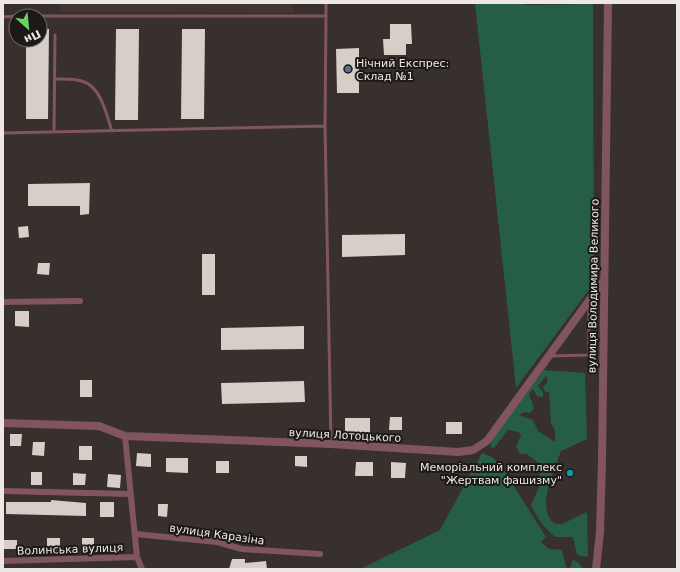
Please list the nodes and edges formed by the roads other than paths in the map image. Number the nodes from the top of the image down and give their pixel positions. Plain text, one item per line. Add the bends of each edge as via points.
1 (326, 3) edge
2 (608, 3) edge
3 (48, 16) edge
4 (326, 16) junction
5 (55, 35) dead end
6 (55, 79) junction
7 (325, 126) junction
8 (112, 131) junction
9 (54, 132) junction
10 (3, 133) edge
11 (604, 280) junction
12 (590, 300) junction
13 (80, 301) dead end
14 (3, 302) edge
15 (549, 356) junction
16 (3, 423) edge
17 (125, 436) junction
18 (331, 444) junction
19 (3, 491) edge
20 (131, 494) junction
21 (135, 534) junction
22 (320, 554) dead end
23 (137, 557) junction
24 (3, 561) edge
25 (142, 569) edge
26 (596, 569) edge

1 - 4 lane
2 - 11 street, вулиця Володимира Великого
3 - 4 lane
4 - 7 lane
5 - 6 lane
6 - 8 lane via 75,80 91,85
6 - 9 lane
7 - 8 lane
7 - 18 lane
8 - 9 lane
9 - 10 lane
11 - 12 street, вулиця Лотоцького
11 - 26 street, вулиця Володимира Великого via 600,532
12 - 15 street, вулиця Лотоцького
12 - 15 lane via 589,355
13 - 14 street
15 - 18 street, вулиця Лотоцького via 487,441 473,450 458,452
16 - 17 street, вулиця Лотоцького via 99,426
17 - 18 street, вулиця Лотоцького
17 - 20 street
19 - 20 street
20 - 21 street
21 - 22 street, вулиця Каразіна via 217,542 242,549
21 - 23 street
23 - 24 street, Волинська вулиця
23 - 25 street

